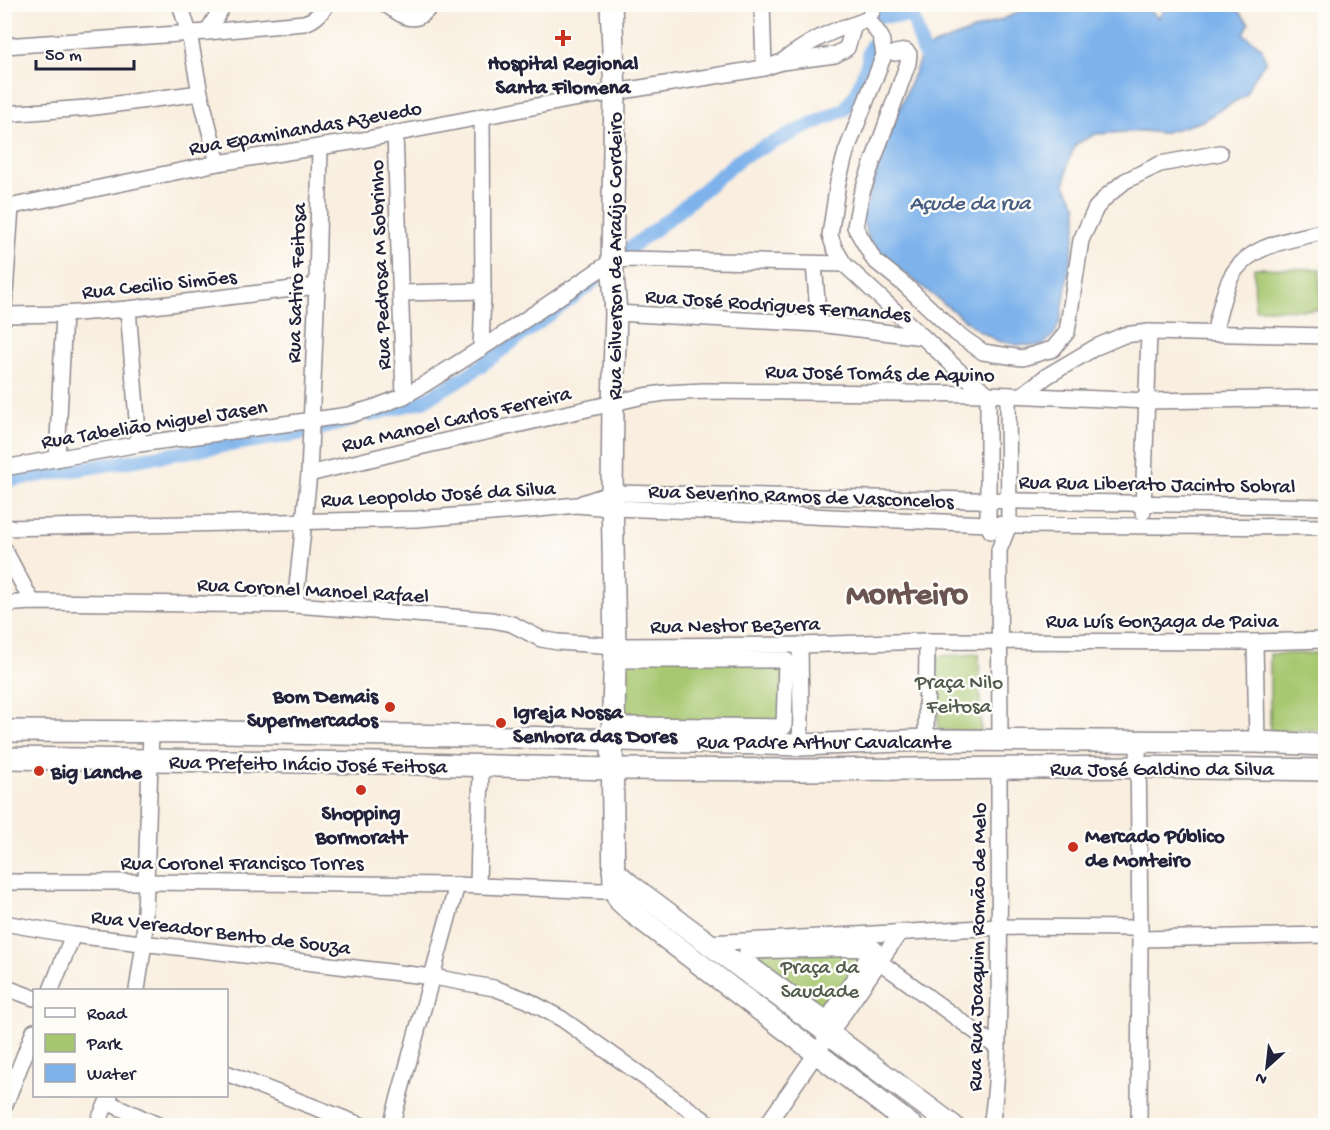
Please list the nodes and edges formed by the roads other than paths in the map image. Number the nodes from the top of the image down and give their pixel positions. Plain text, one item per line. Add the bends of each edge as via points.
1 (180, 4) edge
2 (224, 4) edge
3 (327, 4) edge
4 (384, 4) edge
5 (610, 4) edge
6 (762, 4) edge
7 (876, 4) edge
8 (430, 6) edge
9 (868, 20) junction
10 (854, 25) junction
11 (207, 32) junction
12 (189, 33) junction
13 (4, 46) edge
14 (895, 53) dead end
15 (782, 62) junction
16 (764, 68) junction
17 (200, 93) junction
18 (615, 93) junction
19 (4, 114) edge
20 (482, 116) junction
21 (395, 134) junction
22 (320, 147) junction
23 (1220, 153) dead end
24 (218, 164) junction
25 (8, 208) edge
26 (1326, 231) edge
27 (612, 261) junction
28 (814, 264) junction
29 (844, 264) junction
30 (317, 286) junction
31 (483, 291) junction
32 (401, 293) junction
33 (5, 296) edge
34 (4, 307) edge
35 (128, 309) junction
36 (616, 313) junction
37 (64, 314) junction
38 (4, 315) edge
39 (819, 324) junction
40 (1149, 332) junction
41 (1215, 333) junction
42 (1326, 336) edge
43 (923, 337) junction
44 (481, 349) junction
45 (988, 394) junction
46 (1015, 395) junction
47 (404, 396) junction
48 (1326, 398) edge
49 (1148, 401) junction
50 (613, 403) junction
51 (311, 420) junction
52 (139, 444) junction
53 (57, 459) junction
54 (4, 468) edge
55 (309, 474) junction
56 (891, 499) junction
57 (612, 500) junction
58 (987, 500) junction
59 (1010, 501) junction
60 (1143, 504) junction
61 (1326, 507) edge
62 (891, 519) junction
63 (303, 521) junction
64 (988, 524) junction
65 (1009, 525) junction
66 (1143, 525) junction
67 (1326, 527) edge
68 (4, 528) edge
69 (4, 549) edge
70 (999, 550) junction
71 (32, 602) junction
72 (4, 604) edge
73 (295, 605) junction
74 (1326, 640) edge
75 (927, 641) junction
76 (999, 641) junction
77 (1255, 642) junction
78 (800, 645) junction
79 (616, 653) junction
80 (4, 732) edge
81 (65, 732) junction
82 (151, 732) junction
83 (223, 732) junction
84 (299, 734) junction
85 (378, 735) junction
86 (612, 740) junction
87 (926, 740) junction
88 (1000, 741) junction
89 (1138, 741) junction
90 (1257, 742) junction
91 (800, 745) junction
92 (1326, 745) edge
93 (4, 758) edge
94 (65, 759) junction
95 (150, 761) junction
96 (224, 761) junction
97 (300, 762) junction
98 (378, 763) junction
99 (481, 766) junction
100 (1138, 767) junction
101 (999, 768) junction
102 (612, 769) junction
103 (1326, 770) edge
104 (4, 882) edge
105 (146, 882) junction
106 (619, 882) junction
107 (457, 885) junction
108 (478, 885) junction
109 (4, 923) edge
110 (1000, 927) junction
111 (900, 932) junction
112 (1140, 934) junction
113 (73, 935) junction
114 (1326, 935) edge
115 (144, 943) junction
116 (709, 943) junction
117 (747, 951) joint
118 (696, 960) junction
119 (880, 962) junction
120 (433, 977) junction
121 (4, 987) edge
122 (51, 989) edge
123 (137, 989) edge
124 (33, 998) edge
125 (33, 1033) edge
126 (830, 1034) junction
127 (998, 1048) junction
128 (817, 1054) junction
129 (228, 1074) edge
130 (10, 1079) edge
131 (108, 1099) edge
132 (4, 1107) edge
133 (96, 1125) edge
134 (160, 1125) edge
135 (363, 1125) edge
136 (391, 1125) edge
137 (713, 1125) edge
138 (766, 1125) edge
139 (912, 1125) edge
140 (953, 1125) edge
141 (992, 1125) edge
142 (1139, 1125) edge

1 - 12 street
2 - 11 street
3 - 11 street via 310,22
4 - 8 street via 412,19 420,17
5 - 18 main road, Rua Gilverson de Araújo Cordeiro
6 - 16 street
7 - 9 street
9 - 10 street
9 - 29 street via 880,37 884,55 838,182 830,235
10 - 15 street via 808,44
10 - 15 street via 847,48 838,54
11 - 12 street
12 - 13 street
12 - 17 street
14 - 23 street via 906,51 908,63 861,195 855,227 874,260 983,352 1022,358 1053,349 1067,332 1081,240 1096,208 1125,182 1160,165
15 - 16 street, Rua Epaminandas Azevedo
16 - 18 street, Rua Epaminandas Azevedo
17 - 19 street
17 - 24 street
18 - 20 street, Rua Epaminandas Azevedo
18 - 27 main road, Rua Gilverson de Araújo Cordeiro
20 - 21 street, Rua Epaminandas Azevedo
20 - 31 street
21 - 22 street, Rua Epaminandas Azevedo
21 - 32 street, Rua Pedrosa M Sobrinho
22 - 24 street, Rua Epaminandas Azevedo
22 - 30 street, Rua Satiro Feitosa
24 - 25 street, Rua Epaminandas Azevedo
25 - 33 street
26 - 41 street via 1267,246 1252,254 1230,279
27 - 28 street
27 - 36 main road, Rua Gilverson de Araújo Cordeiro
27 - 44 street, Rua Tabelião Miguel Jasen
28 - 29 street
28 - 39 street
29 - 43 street
30 - 35 street, Rua Cecilio Simões
30 - 51 street, Rua Satiro Feitosa
31 - 32 street
31 - 44 street
32 - 47 street, Rua Pedrosa M Sobrinho
33 - 34 street
35 - 37 street, Rua Cecilio Simões
35 - 52 street
36 - 39 street, Rua José Rodrigues Fernandes
36 - 50 main road, Rua Gilverson de Araújo Cordeiro
37 - 38 street, Rua Cecilio Simões
37 - 53 street
39 - 43 street, Rua José Rodrigues Fernandes
40 - 41 street
40 - 46 street via 1124,335 1096,347
40 - 49 street
41 - 42 street
43 - 45 street, Rua José Rodrigues Fernandes
44 - 47 street, Rua Tabelião Miguel Jasen
45 - 46 street, Rua José Tomás de Aquino
45 - 50 street, Rua José Tomás de Aquino via 704,391 665,393
45 - 58 street
46 - 49 street, Rua José Tomás de Aquino
46 - 59 street
47 - 51 street, Rua Tabelião Miguel Jasen via 349,415
48 - 49 street, Rua José Tomás de Aquino
49 - 60 street
50 - 55 street, Rua Manoel Carlos Ferreira
50 - 57 main road, Rua Gilverson de Araújo Cordeiro
51 - 52 street, Rua Tabelião Miguel Jasen
51 - 55 street, Rua Satiro Feitosa
52 - 53 street, Rua Tabelião Miguel Jasen
53 - 54 street, Rua Tabelião Miguel Jasen
55 - 63 street, Rua Satiro Feitosa
56 - 57 street, Rua Severino Ramos de Vasconcelos
56 - 58 street, Rua Severino Ramos de Vasconcelos
56 - 62 street
57 - 62 street, Rua Severino Ramos de Vasconcelos
57 - 63 street, Rua Leopoldo José da Silva via 417,519
57 - 79 main road, Rua Gilverson de Araújo Cordeiro
58 - 59 street, Rua Rua Liberato Jacinto Sobral
58 - 64 street
59 - 60 street, Rua Rua Liberato Jacinto Sobral
59 - 65 street
60 - 61 street, Rua Rua Liberato Jacinto Sobral
60 - 66 street
62 - 64 street, Rua Severino Ramos de Vasconcelos
63 - 68 street, Rua Leopoldo José da Silva
63 - 73 street, Rua Satiro Feitosa
64 - 65 street, Rua Severino Ramos de Vasconcelos
64 - 70 street
65 - 66 street, Rua Severino Ramos de Vasconcelos
65 - 70 street
66 - 67 street, Rua Severino Ramos de Vasconcelos
69 - 71 street
70 - 76 street
71 - 72 street, Rua Coronel Manoel Rafael
71 - 73 street, Rua Coronel Manoel Rafael
73 - 79 street, Rua Coronel Manoel Rafael via 492,620 512,624 541,639
74 - 77 street, Rua Luís Gonzaga de Paiva
75 - 76 street, Rua Nestor Bezerra
75 - 78 street, Rua Nestor Bezerra
75 - 87 street
76 - 77 street, Rua Luís Gonzaga de Paiva
76 - 88 street
77 - 90 street
78 - 79 street, Rua Nestor Bezerra
78 - 91 street
79 - 79 street via 786,660 784,727 617,726
79 - 86 main road, Rua Gilverson de Araújo Cordeiro
80 - 81 main road, Rua Prefeito Inácio José Feitosa
81 - 82 main road, Rua Prefeito Inácio José Feitosa
81 - 94 main road
82 - 83 main road, Rua Prefeito Inácio José Feitosa
82 - 95 street
83 - 84 main road, Rua Prefeito Inácio José Feitosa
83 - 96 main road
84 - 85 main road, Rua Prefeito Inácio José Feitosa
84 - 97 main road
85 - 86 main road, Rua Prefeito Inácio José Feitosa
85 - 98 main road
86 - 91 main road, Rua Padre Arthur Cavalcante
86 - 102 main road, Rua Gilverson de Araújo Cordeiro
87 - 88 main road, Rua Padre Arthur Cavalcante
87 - 91 main road, Rua Padre Arthur Cavalcante
88 - 89 main road, Rua José Galdino da Silva
89 - 90 main road, Rua José Galdino da Silva
89 - 100 street
90 - 92 main road, Rua José Galdino da Silva
93 - 94 main road, Rua Prefeito Inácio José Feitosa
94 - 95 main road, Rua Prefeito Inácio José Feitosa
95 - 96 main road, Rua Prefeito Inácio José Feitosa
95 - 105 street
96 - 97 main road, Rua Prefeito Inácio José Feitosa
97 - 98 main road, Rua Prefeito Inácio José Feitosa
98 - 99 main road, Rua Prefeito Inácio José Feitosa
99 - 102 main road, Rua Prefeito Inácio José Feitosa
99 - 108 street
100 - 101 main road, Rua José Galdino da Silva
100 - 103 main road, Rua José Galdino da Silva
100 - 112 street
101 - 102 main road, Rua Padre Arthur Cavalcante
101 - 110 street, Rua Rua Joaquim Romão de Melo
102 - 106 main road, Rua Gilverson de Araújo Cordeiro
104 - 105 street, Rua Coronel Francisco Torres
105 - 107 street, Rua Coronel Francisco Torres
105 - 115 street
106 - 108 street, Rua Coronel Francisco Torres
106 - 116 main road
106 - 118 main road via 620,901
107 - 108 street, Rua Coronel Francisco Torres
107 - 120 street
109 - 113 street, Rua Vereador Bento de Souza
110 - 111 street
110 - 112 street
110 - 127 street, Rua Rua Joaquim Romão de Melo
111 - 116 street
111 - 119 street
112 - 114 street
112 - 142 street
113 - 115 street, Rua Vereador Bento de Souza
113 - 122 street
115 - 120 street, Rua Vereador Bento de Souza
115 - 123 street
116 - 118 street
116 - 126 main road
117 - 117 street via 770,951 874,948 827,1020 746,961
118 - 128 main road
119 - 126 street
119 - 127 street
120 - 136 street
120 - 137 street, Rua Vereador Bento de Souza via 494,988 527,1000 562,1019
121 - 124 street
125 - 130 street
126 - 128 street
126 - 140 main road
127 - 141 street, Rua Rua Joaquim Romão de Melo
128 - 138 street
128 - 139 main road
129 - 135 street
130 - 132 street
131 - 133 street
131 - 134 street

